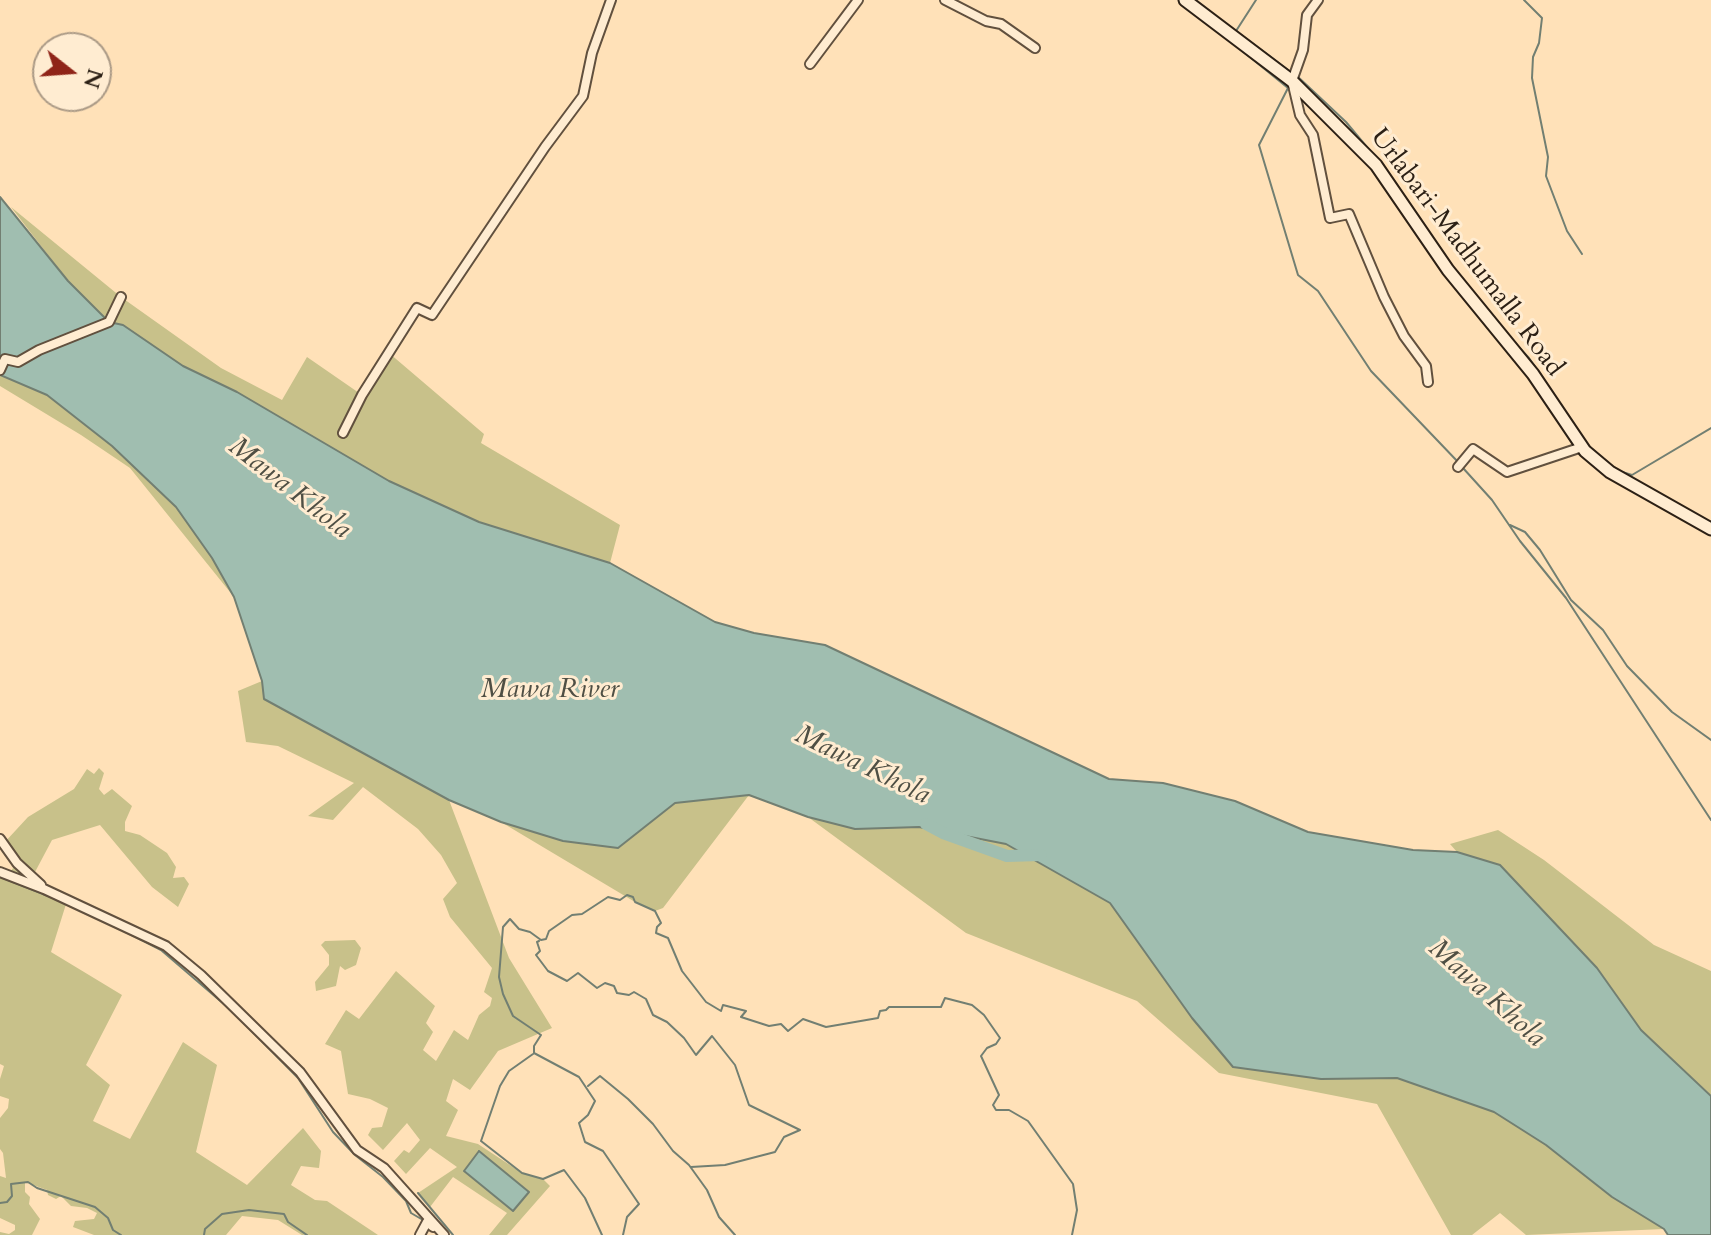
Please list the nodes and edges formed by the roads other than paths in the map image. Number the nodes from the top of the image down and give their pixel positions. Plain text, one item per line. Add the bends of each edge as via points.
1 (611, 0) edge
2 (858, 0) edge
3 (945, 0) edge
4 (1185, 0) edge
5 (1318, 0) edge
6 (1035, 48) dead end
7 (810, 64) dead end
8 (1292, 81) junction
9 (121, 297) dead end
10 (0, 370) edge
11 (1428, 382) dead end
12 (343, 433) dead end
13 (1582, 447) junction
14 (1458, 467) dead end
15 (1711, 529) edge
16 (0, 839) edge
17 (0, 872) edge
18 (44, 889) junction
19 (420, 1235) edge
20 (444, 1235) edge

1 - 12 street via 583,96 432,315 417,308
2 - 7 street
3 - 6 street via 1001,24
4 - 8 main road, Urlabari-Madhumalla Road
5 - 8 street via 1307,15
8 - 11 street via 1300,115 1313,135 1330,218 1349,214 1384,297 1426,366
8 - 13 main road, Urlabari-Madhumalla Road via 1376,165
9 - 10 street via 109,322 18,362 5,359
13 - 14 street via 1507,472 1473,449
13 - 15 main road, Urlabari-Madhumalla Road via 1610,472
16 - 18 street
17 - 18 street
18 - 20 street via 166,946 201,975 300,1072 357,1150 384,1168
19 - 20 street via 427,1222

